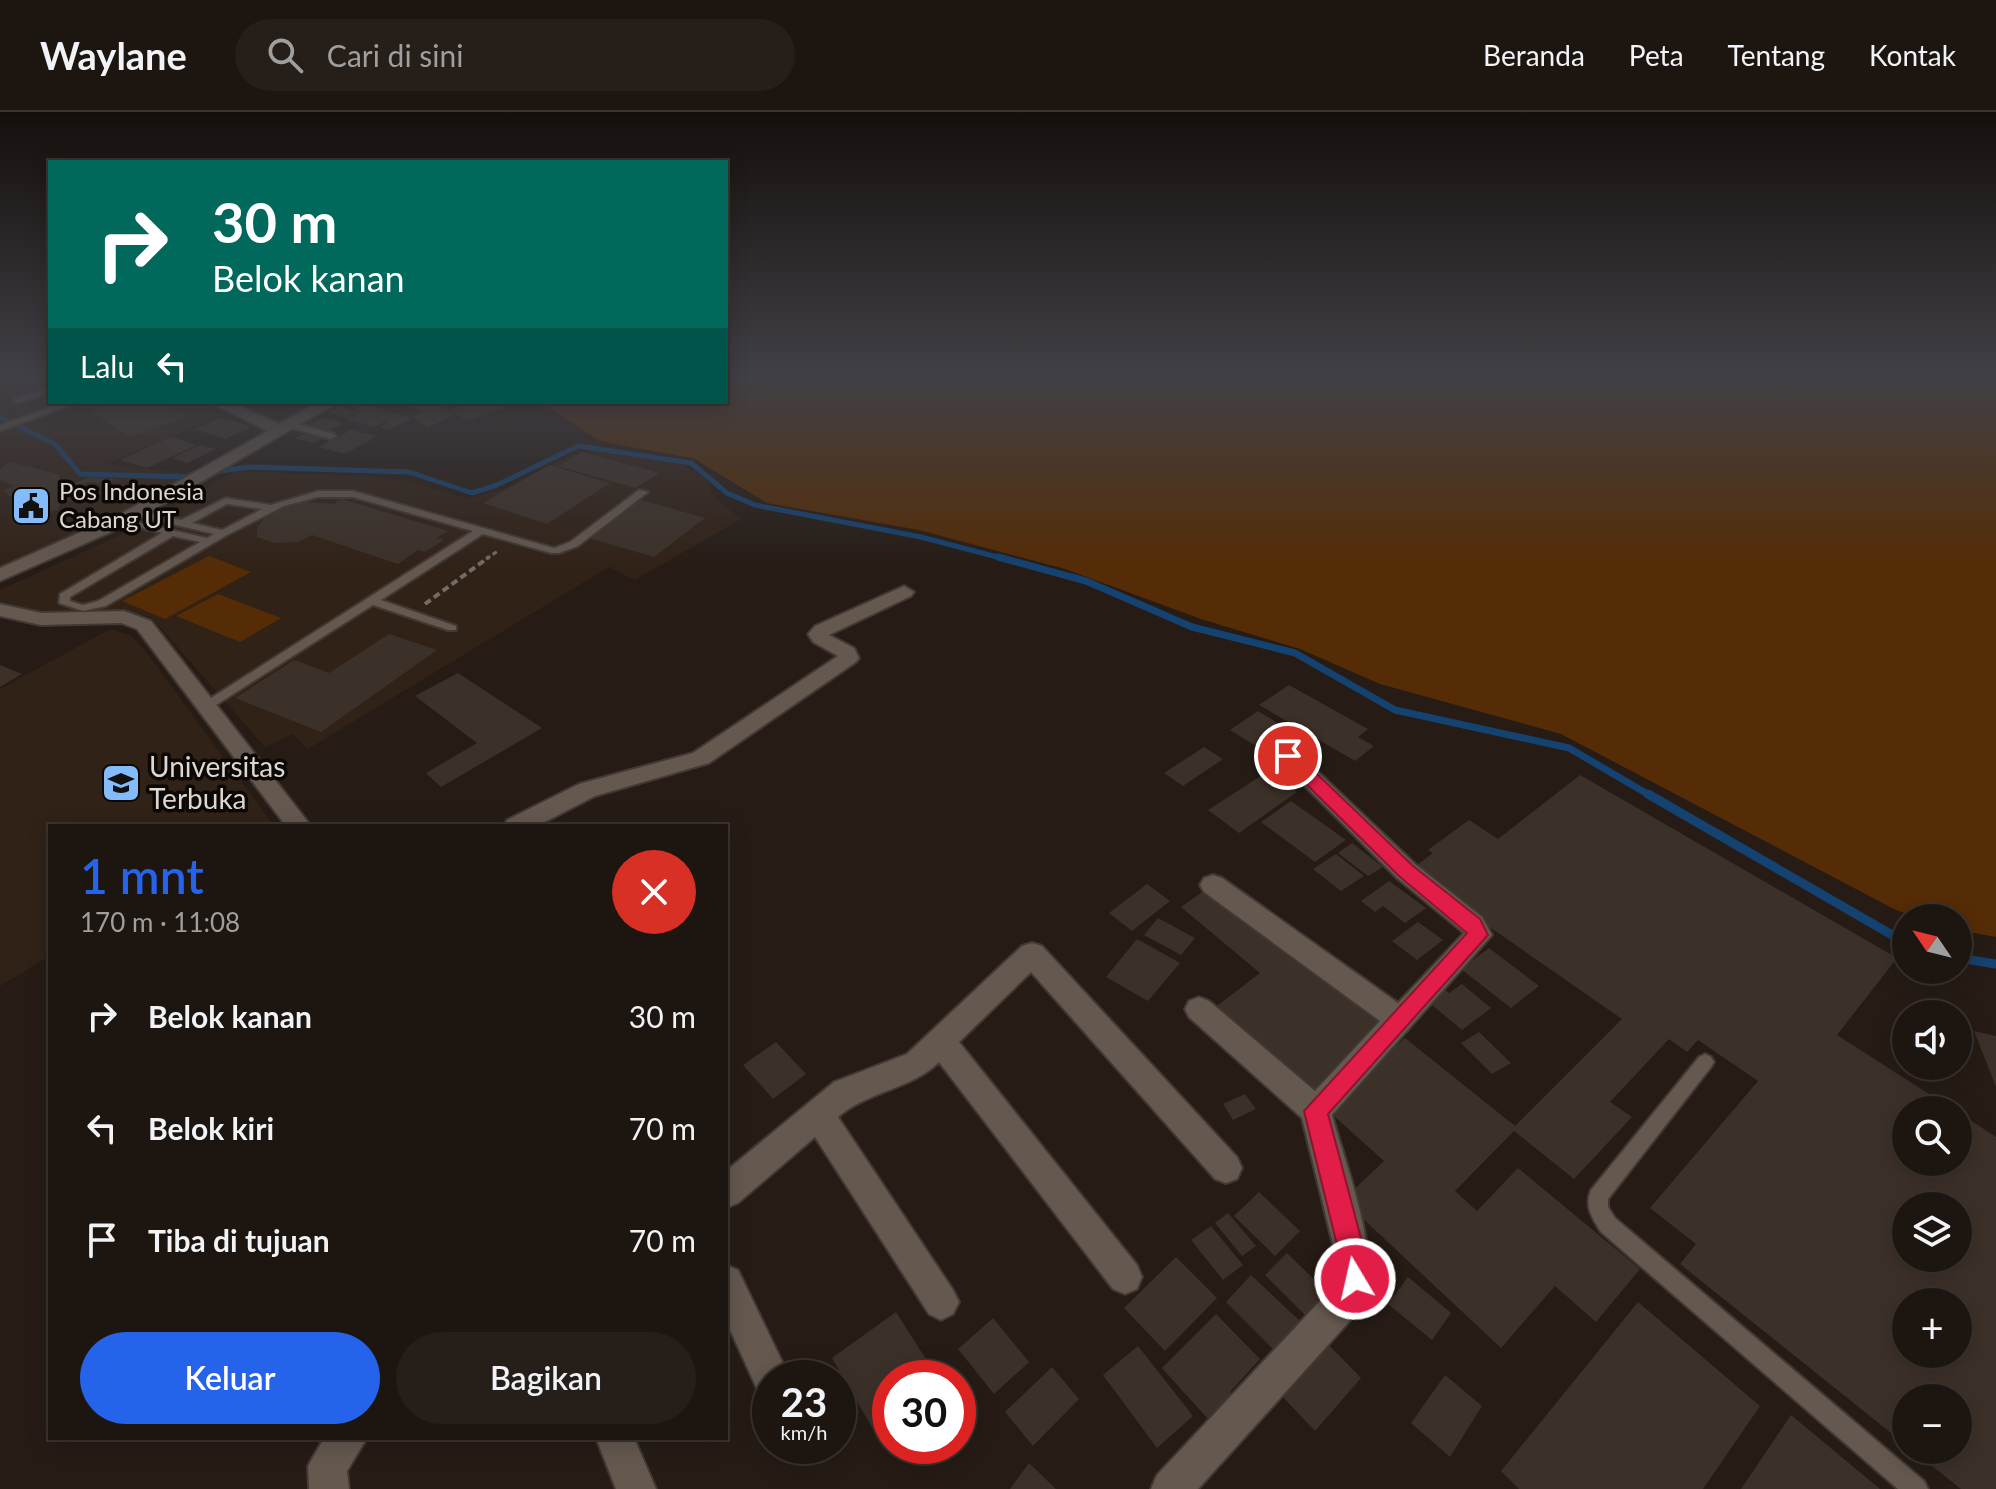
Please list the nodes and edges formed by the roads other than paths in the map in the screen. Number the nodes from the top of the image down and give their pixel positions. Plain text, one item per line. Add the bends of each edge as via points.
1 (267, 439) edge
2 (643, 492) dead end
3 (273, 508) junction
4 (130, 516) junction
5 (184, 523) junction
6 (480, 531) junction
7 (171, 532) junction
8 (223, 533) junction
9 (207, 541) junction
10 (0, 575) edge
11 (904, 592) dead end
12 (370, 600) junction
13 (0, 610) edge
14 (452, 628) dead end
15 (205, 708) junction
16 (1288, 756) dead end
17 (297, 824) edge
18 (520, 824) edge
19 (1213, 885) dead end
20 (1199, 1009) dead end
21 (1400, 1020) junction
22 (941, 1041) junction
23 (1705, 1062) dead end
24 (1316, 1111) junction
25 (818, 1114) junction
26 (1226, 1168) dead end
27 (728, 1190) edge
28 (1125, 1277) dead end
29 (728, 1286) edge
30 (941, 1302) dead end
31 (763, 1360) edge
32 (346, 1440) edge
33 (616, 1440) edge
34 (329, 1489) edge
35 (636, 1489) edge
36 (1171, 1489) edge
37 (1916, 1489) edge

1 - 4 street
2 - 6 lane via 566,550
3 - 5 lane via 226,501
3 - 6 lane via 318,494 353,494
3 - 8 lane
4 - 5 lane
4 - 7 lane
4 - 10 street
5 - 8 lane
6 - 12 lane
7 - 9 lane
7 - 9 lane via 64,596 65,603 83,608 102,604
8 - 9 lane
11 - 18 street via 822,630 820,638 849,658 716,749 680,767 587,790
12 - 14 lane
12 - 15 lane
13 - 15 street via 41,619 137,620
15 - 17 street
16 - 21 street via 1406,871 1477,929 1474,940
19 - 21 street
20 - 24 street
21 - 24 street
22 - 25 street via 918,1063 845,1092
22 - 26 street via 1032,954
22 - 28 street
23 - 37 lane via 1598,1196 1598,1209 1608,1225
24 - 36 street via 1354,1261 1352,1293
25 - 27 street
25 - 30 street
29 - 31 street
32 - 34 street via 327,1466
33 - 35 street

